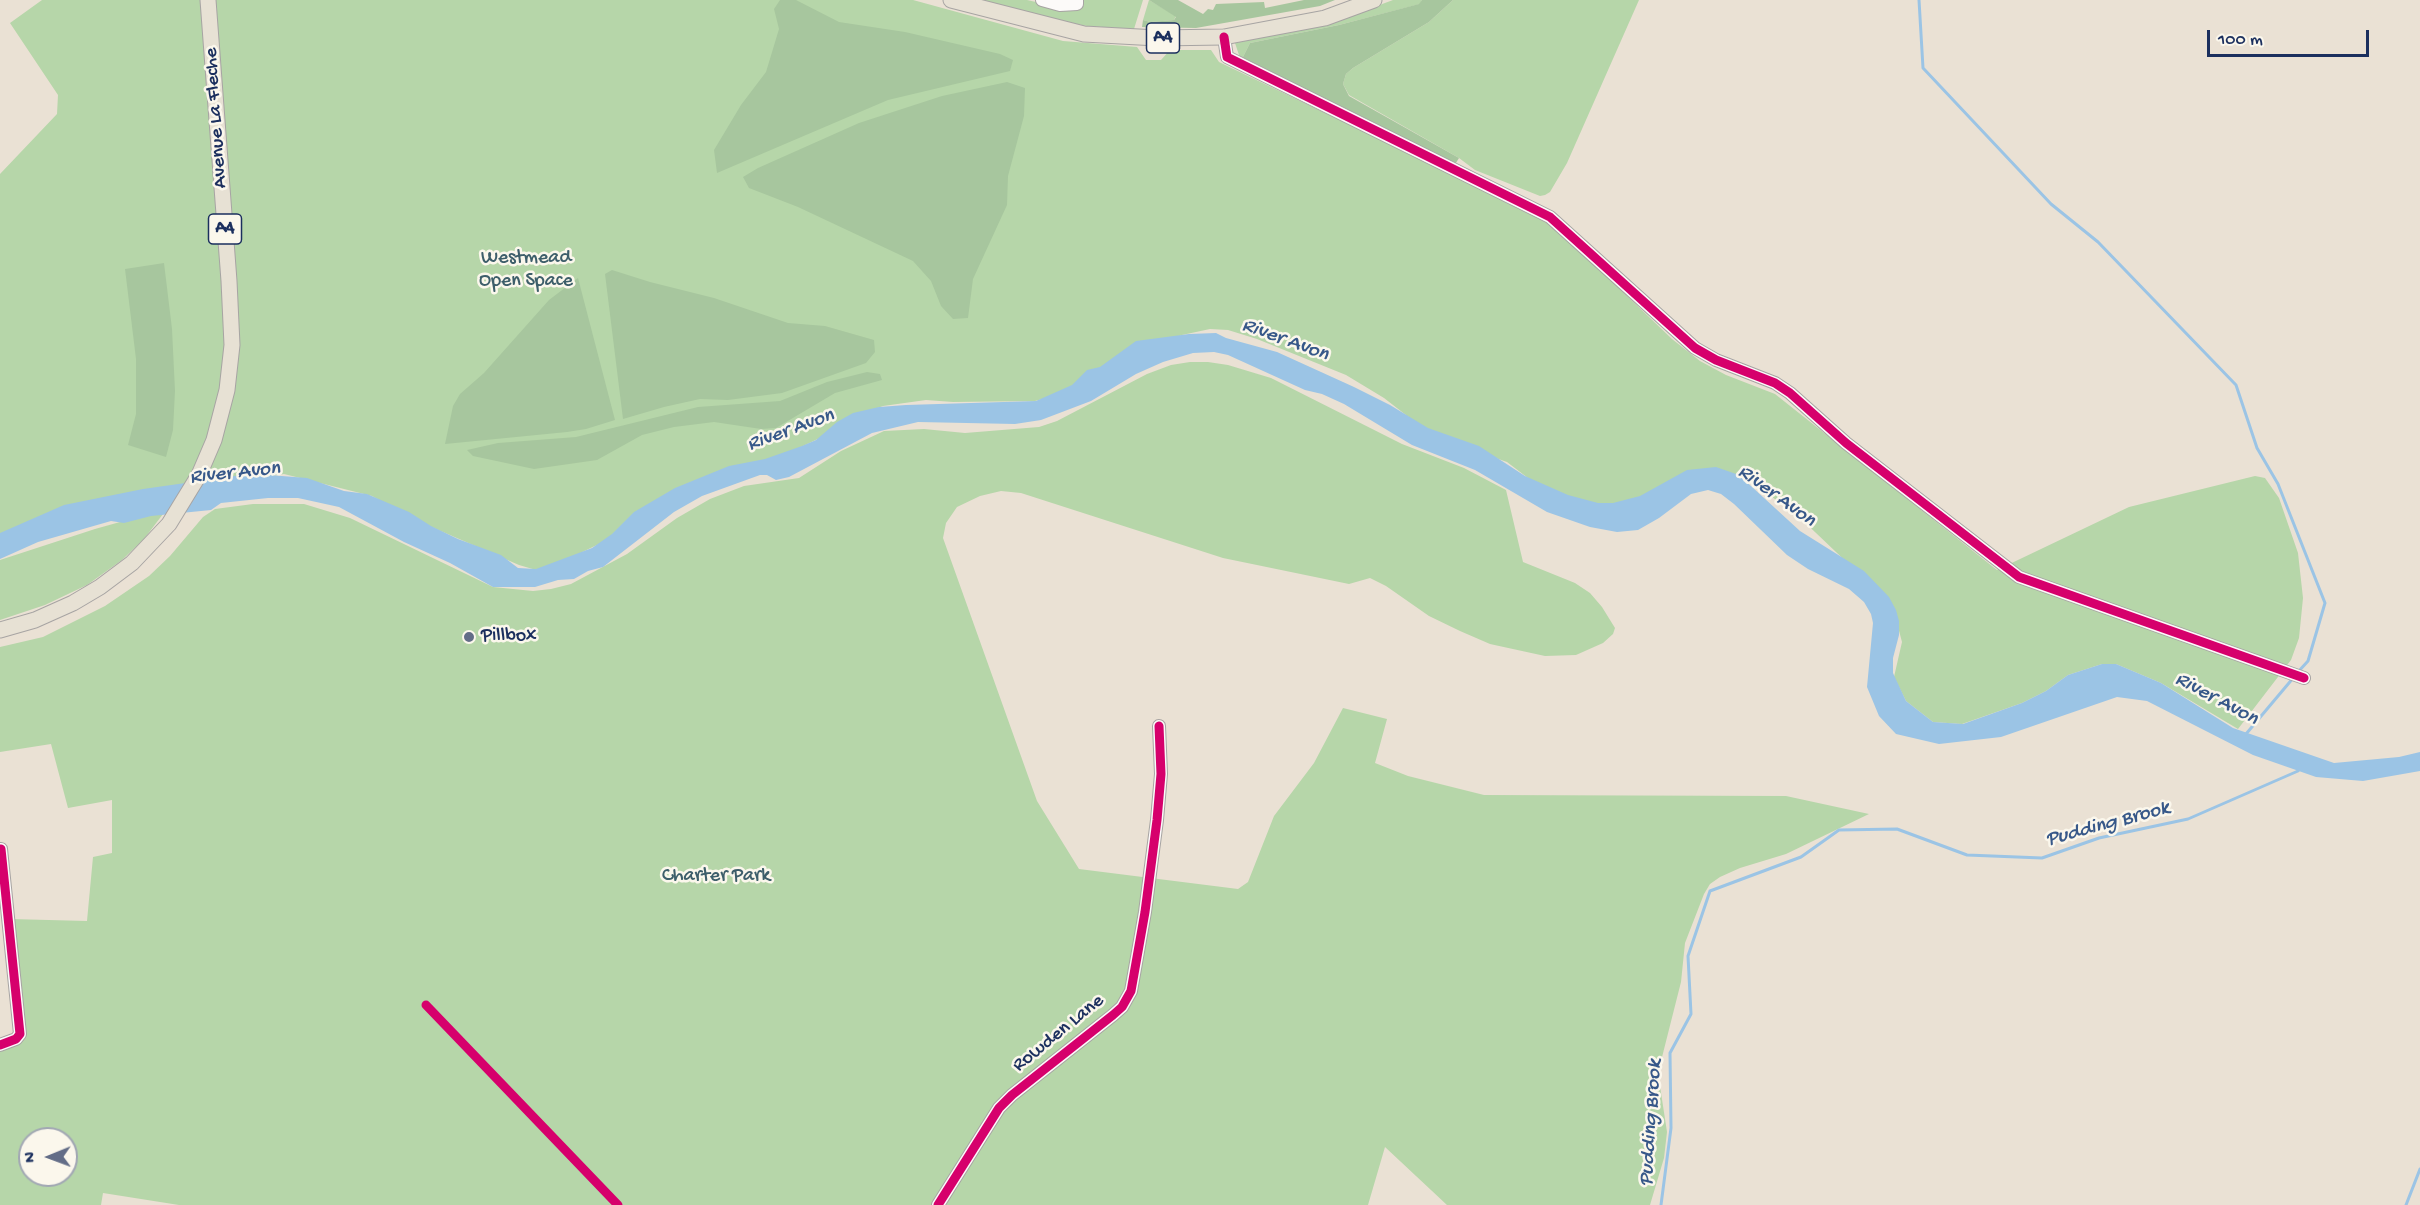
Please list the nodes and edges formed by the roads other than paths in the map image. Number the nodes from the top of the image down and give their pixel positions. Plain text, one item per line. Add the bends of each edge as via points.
1 (208, 0) edge
2 (951, 0) edge
3 (1042, 0) edge
4 (1077, 0) edge
5 (1374, 0) edge
6 (1224, 37) junction
7 (0, 630) edge
8 (2304, 678) dead end
9 (1159, 726) dead end
10 (1, 849) edge
11 (0, 1045) edge
12 (938, 1205) edge

1 - 7 main road, Avenue La Fleche / A4 via 231,337 220,422 193,486 168,524 132,563 73,603
2 - 6 main road, A4 via 1084,34
3 - 4 street via 1060,5 1077,4
5 - 6 main road, A4 via 1325,18
6 - 8 street via 1227,57 1550,217 1695,348 1790,393 1846,443 2019,577
9 - 12 street, Rowden Lane via 1161,774 1157,820 1131,991 1113,1015 999,1108
10 - 11 street via 20,1034 16,1040

